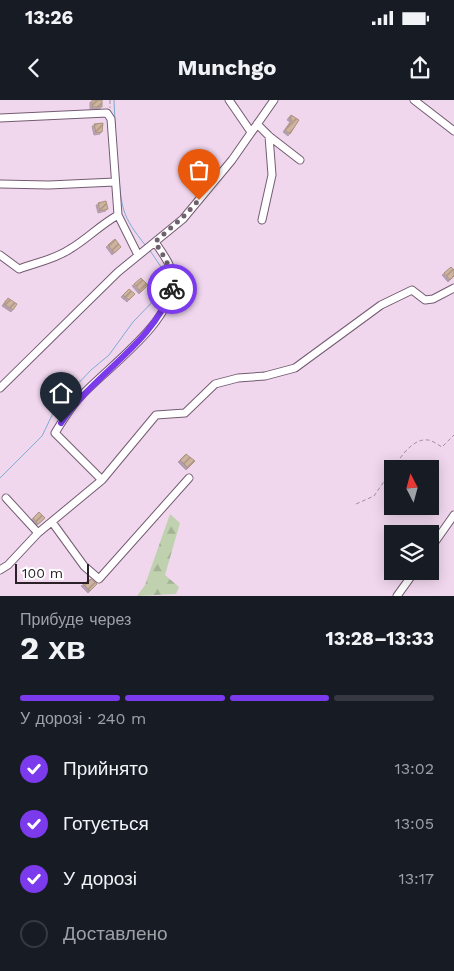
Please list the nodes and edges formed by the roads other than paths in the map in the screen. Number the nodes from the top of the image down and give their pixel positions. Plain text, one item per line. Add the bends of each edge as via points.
1 (228, 100) edge
2 (274, 100) edge
3 (414, 100) edge
4 (0, 118) edge
5 (257, 124) junction
6 (454, 131) edge
7 (251, 132) junction
8 (269, 136) junction
9 (300, 160) dead end
10 (115, 182) junction
11 (0, 184) edge
12 (118, 215) junction
13 (262, 220) dead end
14 (153, 244) junction
15 (141, 253) junction
16 (0, 255) edge
17 (454, 288) edge
18 (0, 388) edge
19 (189, 478) dead end
20 (102, 480) junction
21 (6, 498) dead end
22 (454, 515) edge
23 (52, 522) junction
24 (38, 533) junction
25 (439, 536) edge
26 (0, 570) edge
27 (408, 580) edge
28 (397, 596) edge

1 - 7 street
2 - 5 street
3 - 6 street
4 - 10 street via 107,113 111,119
5 - 7 street
5 - 8 street
7 - 14 street via 199,200
8 - 9 street
8 - 13 street via 272,174
10 - 11 street
10 - 12 street
12 - 15 street
12 - 16 street via 98,226 71,249 45,262 19,269
14 - 15 street
14 - 20 street via 170,267 173,279 162,312 133,346 81,396 55,433
15 - 18 street via 68,319
17 - 20 street via 425,300 412,290 381,304 295,368 215,384 185,414 156,416
19 - 23 street via 99,579 84,566
20 - 23 street
21 - 24 street
22 - 25 street
23 - 24 street
24 - 26 street
27 - 28 street

